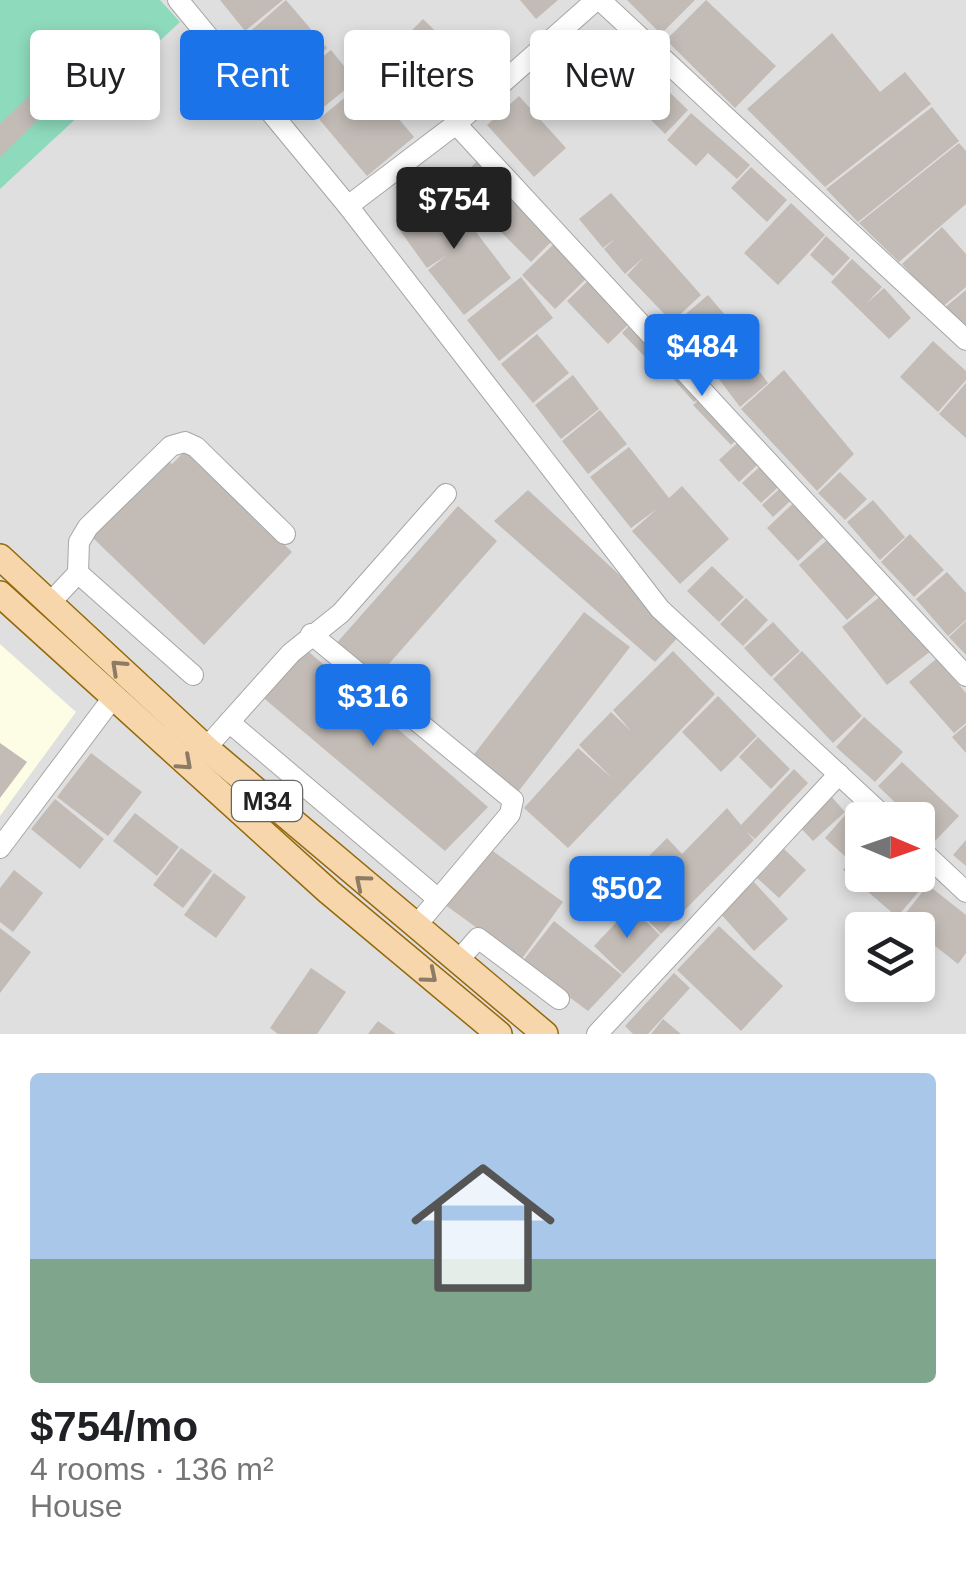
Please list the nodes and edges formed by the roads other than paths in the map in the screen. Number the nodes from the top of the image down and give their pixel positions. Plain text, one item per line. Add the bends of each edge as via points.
1 (178, 0) edge
2 (598, 0) edge
3 (456, 124) junction
4 (348, 206) junction
5 (966, 340) edge
6 (446, 494) dead end
7 (285, 534) dead end
8 (0, 557) edge
9 (78, 573) junction
10 (0, 594) edge
11 (50, 604) junction
12 (311, 634) junction
13 (193, 675) dead end
14 (966, 676) edge
15 (112, 699) junction
16 (230, 722) junction
17 (206, 748) junction
18 (839, 774) junction
19 (869, 802) edge
20 (0, 848) edge
21 (935, 863) edge
22 (966, 892) edge
23 (437, 898) junction
24 (415, 926) junction
25 (458, 961) junction
26 (559, 999) dead end
27 (499, 1034) edge
28 (545, 1034) edge
29 (597, 1034) edge

1 - 4 street
2 - 3 street
2 - 5 street
3 - 4 street
3 - 14 street
4 - 18 street via 660,609
6 - 12 street via 341,614
7 - 9 street via 185,442 171,446 88,527 79,542
8 - 11 main road, M34
9 - 11 street
9 - 13 street
10 - 15 main road, M34
17 -> 11 main road, M34
12 - 16 street
12 - 23 street via 513,800 510,814
15 - 20 street
15 -> 27 main road, M34
16 - 17 street
16 - 23 street
24 -> 17 main road, M34
18 - 19 street
18 - 29 street
21 - 22 street
23 - 24 street
24 - 25 main road, M34
25 - 26 street via 478,938
25 - 28 main road, M34

